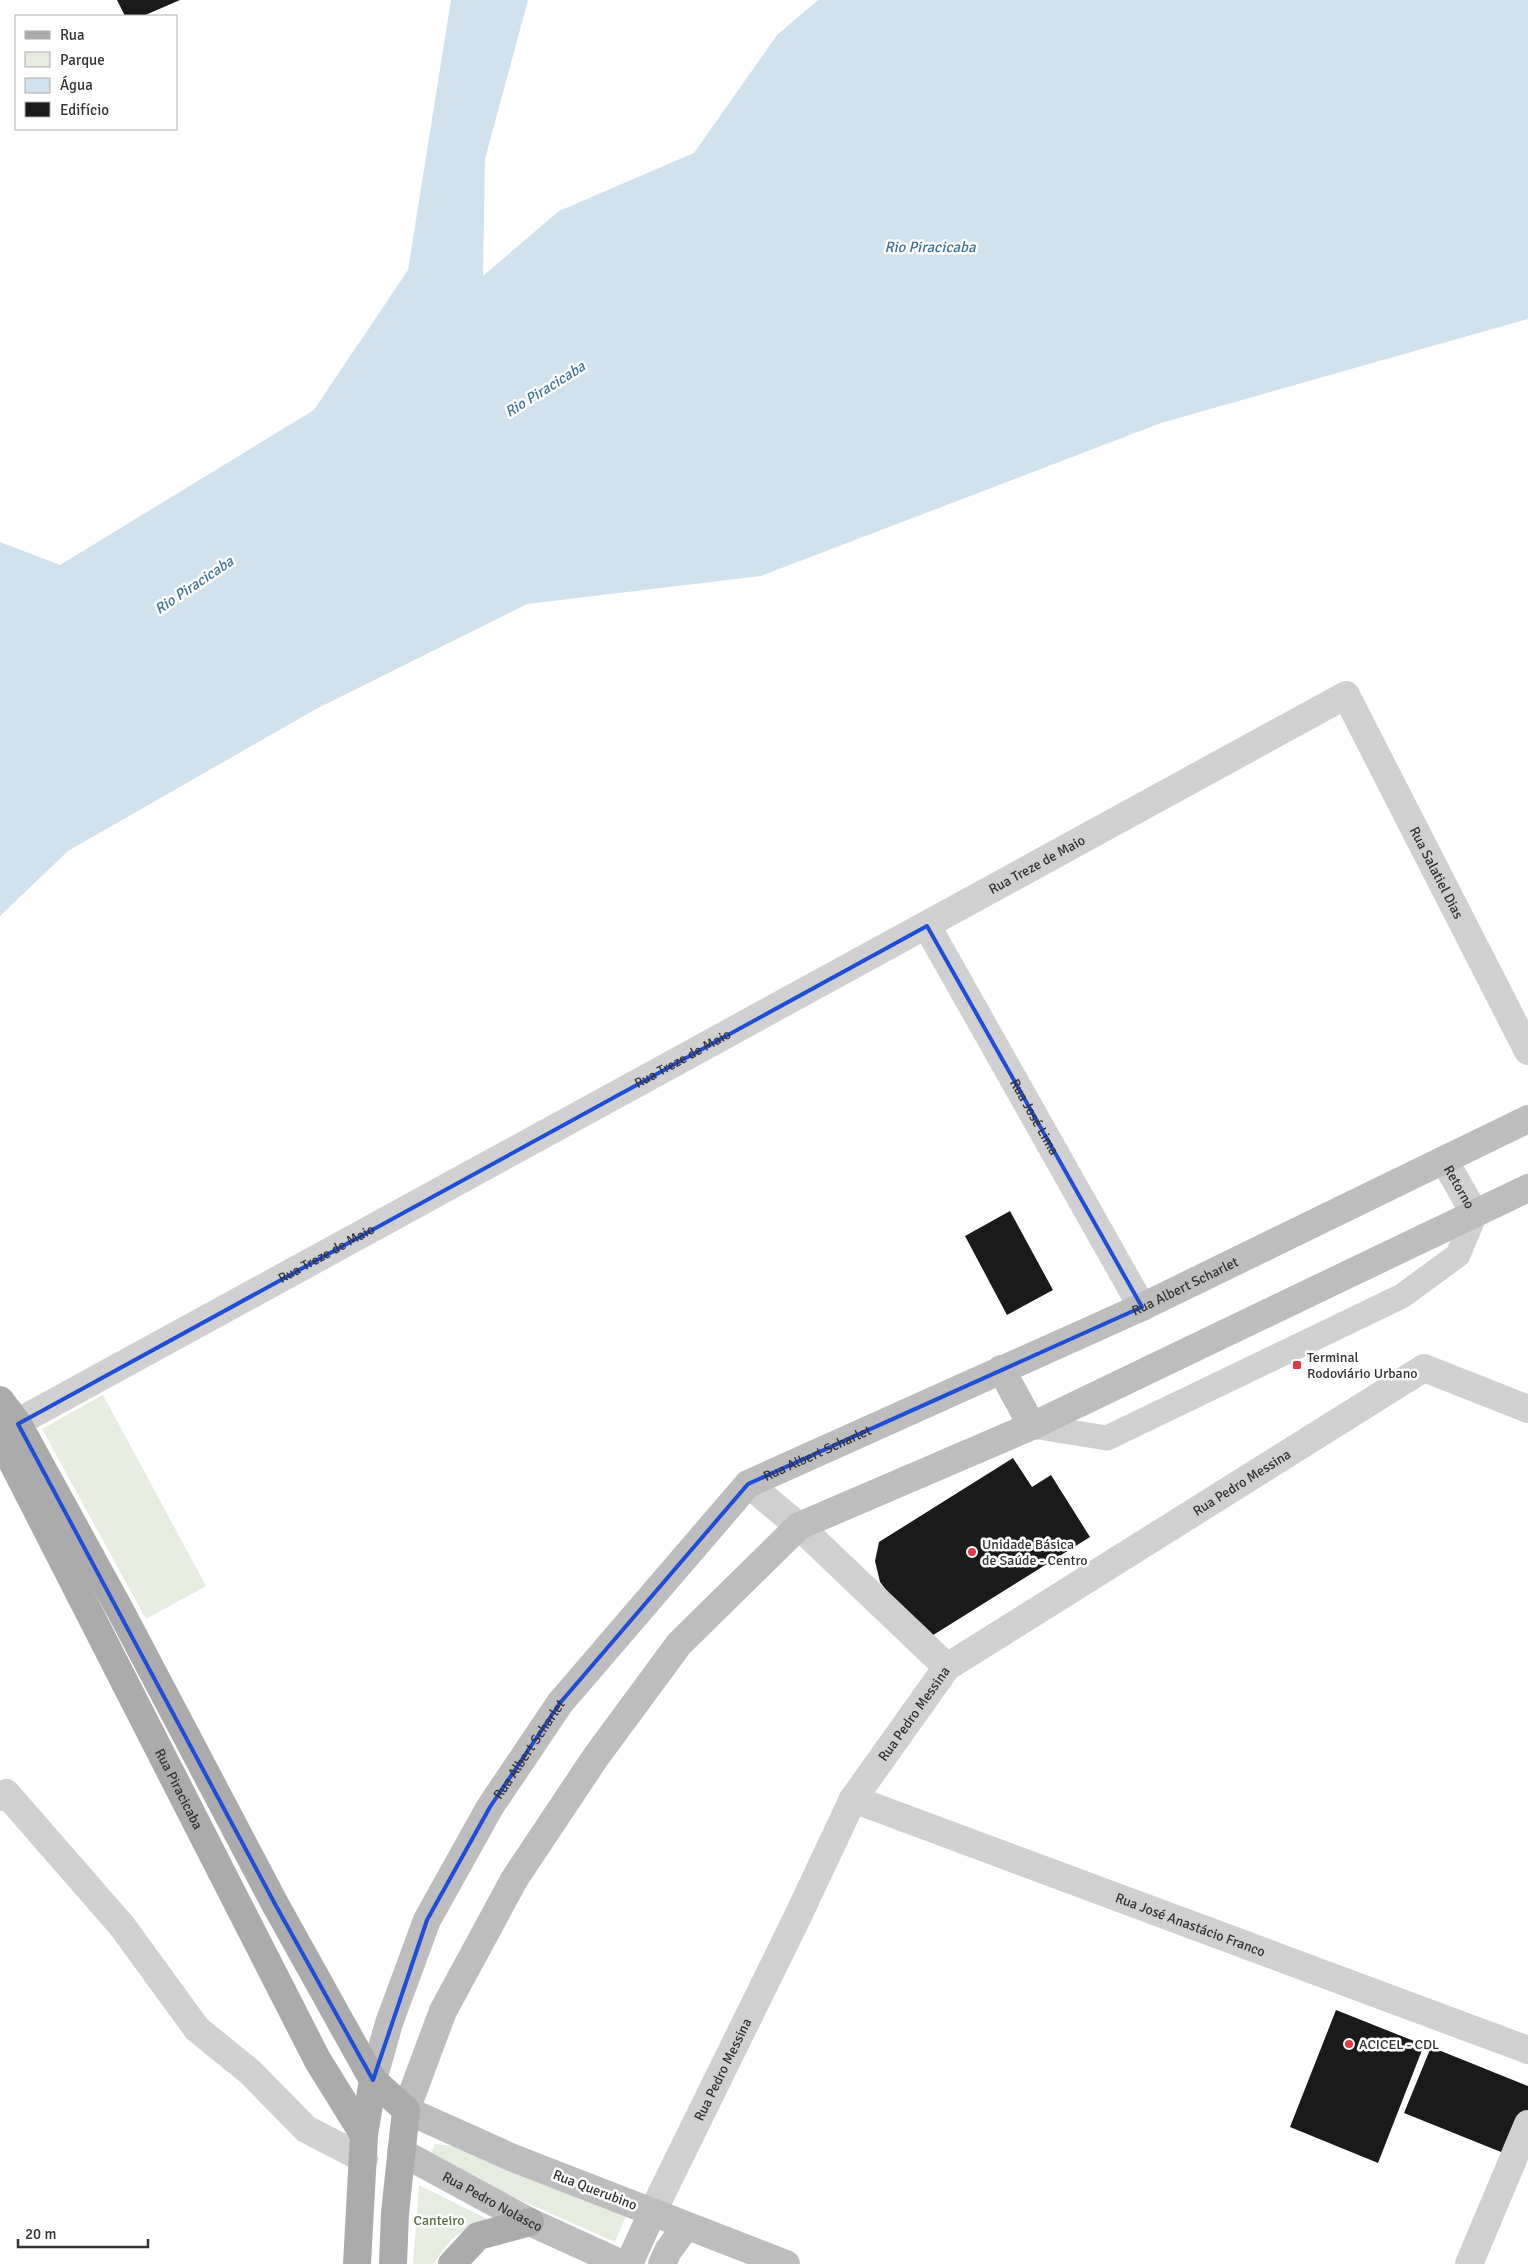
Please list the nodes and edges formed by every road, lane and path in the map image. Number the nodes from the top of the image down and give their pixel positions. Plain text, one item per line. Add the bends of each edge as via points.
1 (1346, 694) joint
2 (926, 926) junction
3 (1528, 1051) edge
4 (1528, 1119) edge
5 (1444, 1160) junction
6 (1528, 1188) edge
7 (1475, 1214) junction
8 (1142, 1307) junction
9 (1001, 1368) junction
10 (0, 1400) edge
11 (1528, 1409) edge
12 (1032, 1426) junction
13 (6, 1431) edge
14 (748, 1484) junction
15 (799, 1526) junction
16 (947, 1667) junction
17 (0, 1797) edge
18 (853, 1799) junction
19 (1528, 2050) edge
20 (374, 2080) junction
21 (406, 2110) junction
22 (1528, 2124) edge
23 (364, 2147) junction
24 (401, 2152) junction
25 (652, 2212) junction
26 (530, 2222) junction
27 (686, 2226) junction
28 (357, 2264) edge
29 (393, 2264) edge
30 (452, 2264) edge
31 (622, 2264) edge
32 (629, 2264) edge
33 (662, 2264) edge
34 (786, 2264) edge
35 (1469, 2264) edge

1 - 2 street, Rua Treze de Maio
1 - 3 street, Rua Salatiel Dias
2 - 8 street, Rua José Lima
2 - 13 street, Rua Treze de Maio
4 - 5 main road, Rua Albert Scharlet
5 - 7 street, Retorno
5 - 8 main road, Rua Albert Scharlet
6 - 7 main road
7 - 12 main road
7 - 12 lane via 1458,1255 1402,1296 1107,1438
8 - 9 main road, Rua Albert Scharlet
9 - 12 main road
9 - 14 main road, Rua Albert Scharlet
10 - 13 main road, Rua Piracicaba
11 - 16 street, Rua Pedro Messina via 1424,1368
12 - 15 main road
13 - 20 main road, Rua Piracicaba via 120,1610 275,1904
13 - 23 main road, Rua Piracicaba via 318,2061
14 - 15 street
14 - 20 main road, Rua Albert Scharlet via 560,1703 490,1807 427,1920 390,2023
15 - 16 street
15 - 21 main road via 680,1644 595,1758 515,1878 443,2011
16 - 18 street, Rua Pedro Messina
17 - 23 street via 6,1793 122,1926 196,2029 250,2072 306,2129
18 - 19 street, Rua José Anastácio Franco
18 - 25 street, Rua Pedro Messina
20 - 21 main road, Rua Piracicaba
20 - 23 main road
21 - 24 main road
21 - 25 main road, Rua Querubino via 513,2158
22 - 35 street
23 - 24 main road, Rua Pedro Nolasco
23 - 28 main road
24 - 26 main road, Rua Pedro Nolasco
24 - 29 main road
25 - 27 main road, Rua Querubino
25 - 32 main road, Rua Pedro Messina
26 - 30 main road via 478,2236
26 - 31 main road, Rua Pedro Nolasco
27 - 33 main road
27 - 34 main road, Rua Querubino

